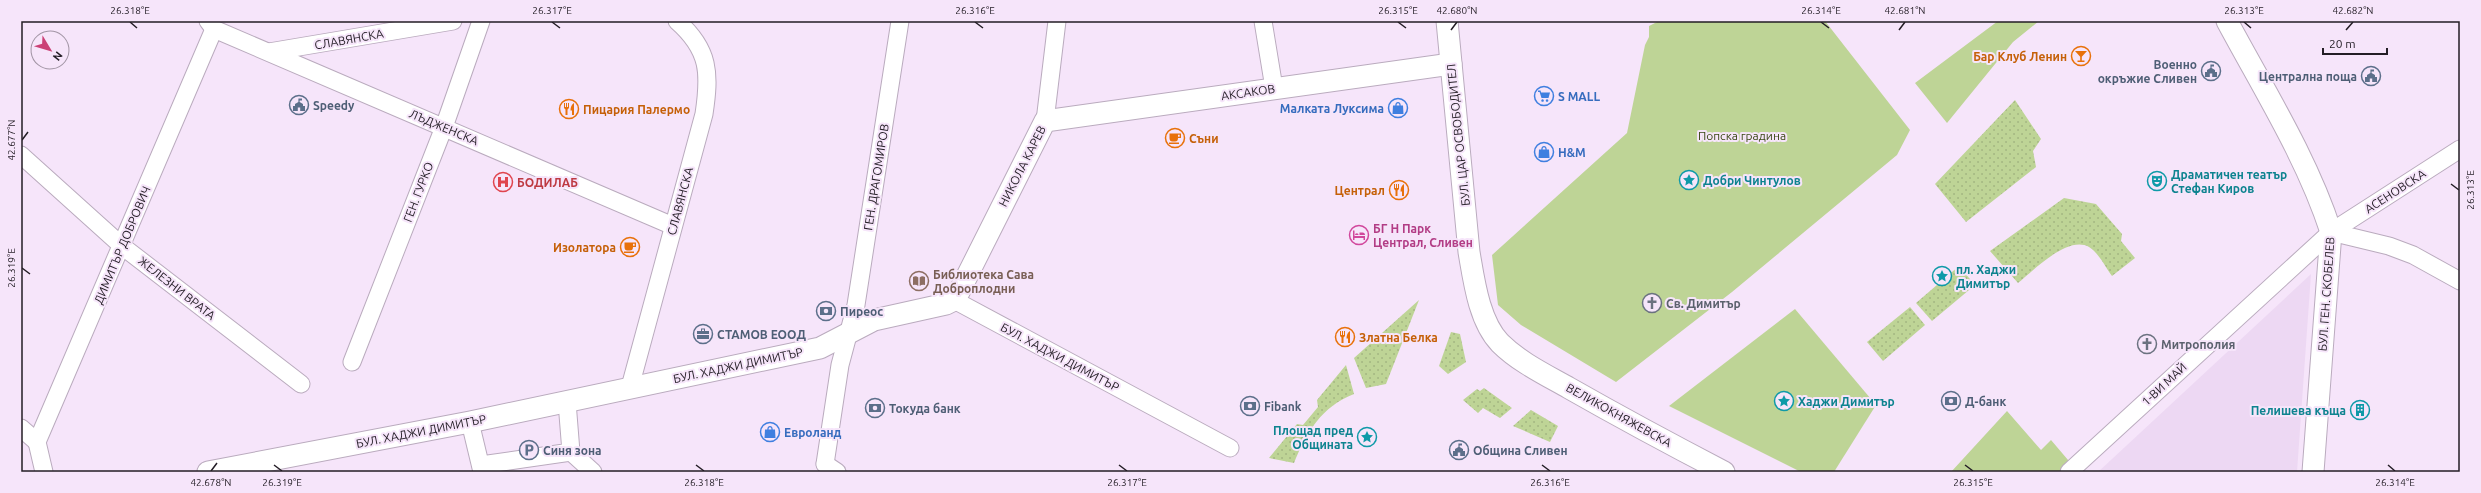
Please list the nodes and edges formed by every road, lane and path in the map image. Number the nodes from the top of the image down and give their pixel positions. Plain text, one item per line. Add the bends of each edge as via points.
1 (454, 21) edge
2 (481, 21) edge
3 (677, 21) edge
4 (900, 21) edge
5 (1057, 21) edge
6 (1263, 21) edge
7 (1447, 21) edge
8 (2227, 21) edge
9 (211, 25) edge
10 (269, 52) junction
11 (1451, 64) junction
12 (1274, 88) junction
13 (1045, 121) junction
14 (444, 127) junction
15 (2460, 150) edge
16 (21, 155) edge
17 (673, 226) junction
18 (2331, 232) junction
19 (122, 246) junction
20 (2460, 282) edge
21 (954, 300) junction
22 (849, 333) junction
23 (1515, 355) joint
24 (352, 362) dead end
25 (301, 384) dead end
26 (630, 387) junction
27 (567, 402) junction
28 (470, 422) junction
29 (21, 428) edge
30 (38, 442) junction
31 (1230, 448) dead end
32 (571, 452) junction
33 (481, 468) edge
34 (827, 469) edge
35 (44, 472) edge
36 (208, 472) edge
37 (593, 472) edge
38 (1724, 472) edge
39 (2069, 472) edge
40 (2313, 472) edge

1 - 10 street, СЛАВЯНСКА
2 - 14 street, ГЕН. ГУРКО
3 - 17 street, СЛАВЯНСКА via 689,32 705,59 709,83 704,114
4 - 22 street, ГЕН. ДРАГОМИРОВ via 856,305
5 - 13 street, НИКОЛА КАРЕВ
6 - 12 street
7 - 11 street, БУЛ. ЦАР ОСВОБОДИТЕЛ
8 - 18 street, БУЛ. ГЕН. СКОБЕЛЕВ via 2306,169 2321,200
9 - 10 street, ЛЪДЖЕНСКА
9 - 19 street, ДИМИТЪР ДОБРОВИЧ
10 - 14 street, ЛЪДЖЕНСКА
11 - 12 street, АКСАКОВ
11 - 23 street, БУЛ. ЦАР ОСВОБОДИТЕЛ via 1473,277 1489,326 1500,342
12 - 13 street, АКСАКОВ
13 - 21 street, НИКОЛА КАРЕВ
14 - 17 street, ЛЪДЖЕНСКА
14 - 24 street, ГЕН. ГУРКО
15 - 18 street, АСЕНОВСКА
16 - 19 street, ЖЕЛЕЗНИ ВРАТА
17 - 26 street, СЛАВЯНСКА
18 - 20 street via 2389,246 2413,255
18 - 39 street, 1-ВИ МАЙ
18 - 40 street, БУЛ. ГЕН. СКОБЕЛЕВ
19 - 25 street, ЖЕЛЕЗНИ ВРАТА
19 - 30 street, ДИМИТЪР ДОБРОВИЧ
21 - 22 street, БУЛ. ХАДЖИ ДИМИТЪР via 936,308 874,320
21 - 31 street, БУЛ. ХАДЖИ ДИМИТЪР
22 - 26 street, БУЛ. ХАДЖИ ДИМИТЪР via 820,348
22 - 34 street, ГЕН. ДРАГОМИРОВ via 840,364
23 - 38 street, ВЕЛИКОКНЯЖЕВСКА via 1597,404
26 - 27 street, БУЛ. ХАДЖИ ДИМИТЪР
27 - 28 street, БУЛ. ХАДЖИ ДИМИТЪР
27 - 32 street
28 - 33 street
28 - 36 street, БУЛ. ХАДЖИ ДИМИТЪР
29 - 30 street
30 - 35 street
32 - 33 street
32 - 37 street

